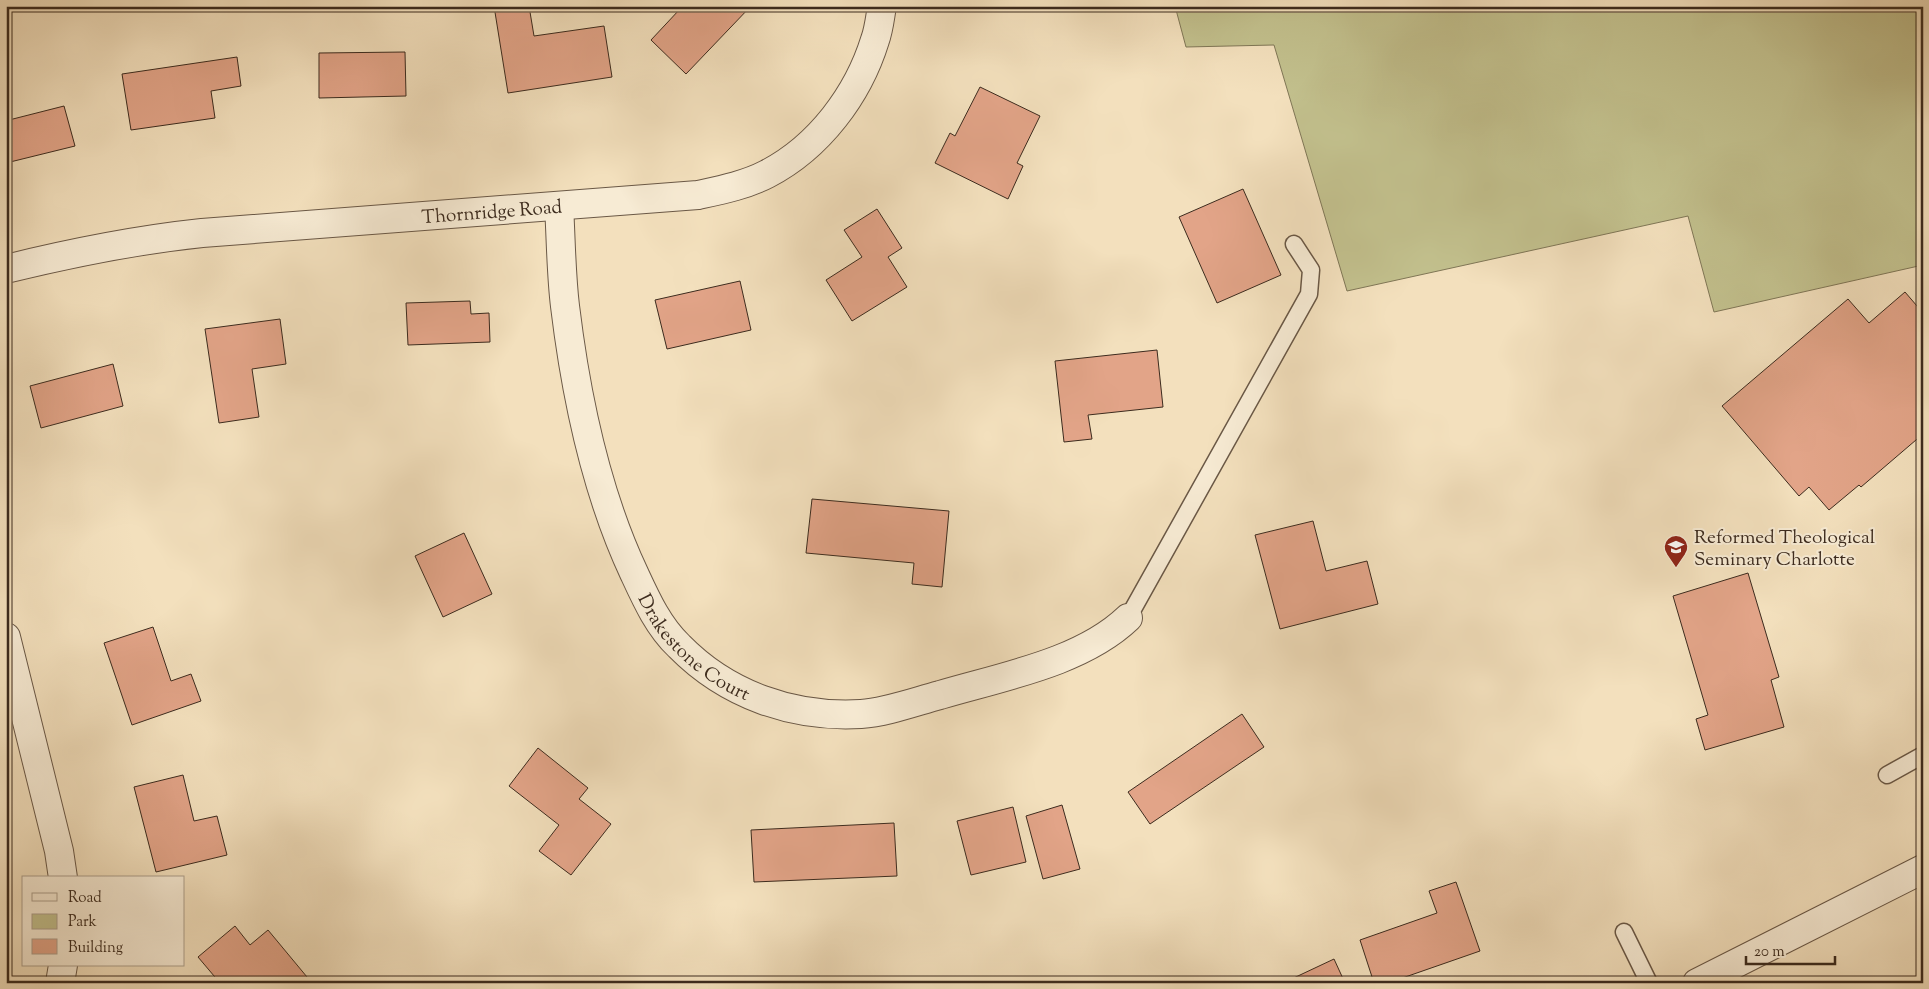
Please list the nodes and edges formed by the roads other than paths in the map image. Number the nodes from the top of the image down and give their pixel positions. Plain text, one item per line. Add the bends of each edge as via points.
1 (882, 6) edge
2 (559, 206) junction
3 (1294, 244) dead end
4 (6, 269) edge
5 (1128, 618) joint
6 (6, 637) edge
7 (1923, 755) edge
8 (1887, 775) dead end
9 (1923, 869) edge
10 (63, 876) edge
11 (1624, 932) dead end
12 (63, 966) edge
13 (60, 983) edge
14 (1649, 983) edge
15 (1697, 983) edge

1 - 2 street, Thornridge Road via 875,40 857,83 836,117 812,142 766,175 698,195
2 - 4 street, Thornridge Road via 157,238
2 - 5 street, Drakestone Court via 565,304 577,386 586,432 606,500 651,610 677,645 708,672 727,685 769,704 820,714 863,714 905,705 1050,662 1093,645
3 - 5 lane via 1312,270 1309,294
6 - 10 street via 60,851
7 - 8 lane
9 - 15 street
11 - 14 lane
12 - 13 street

